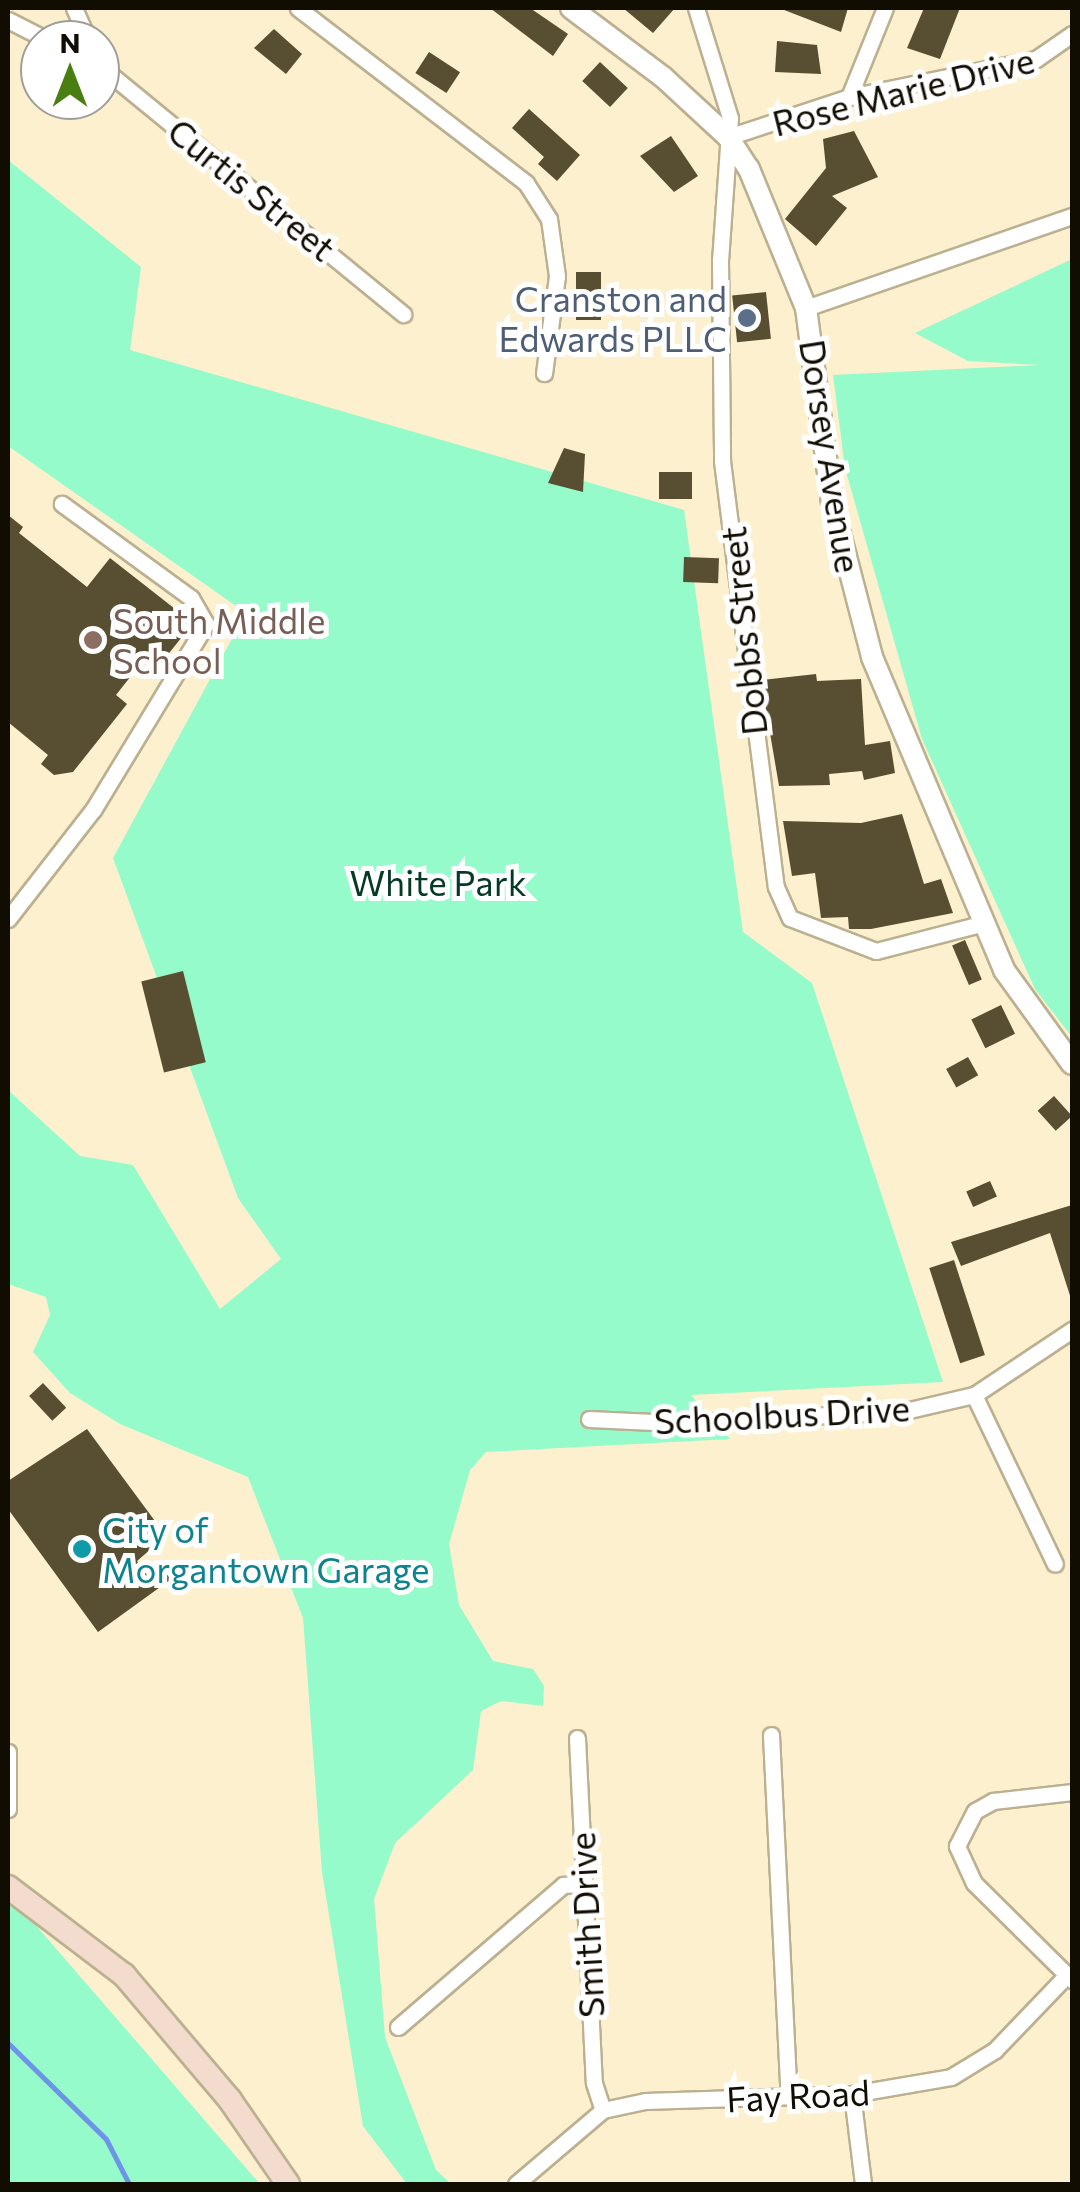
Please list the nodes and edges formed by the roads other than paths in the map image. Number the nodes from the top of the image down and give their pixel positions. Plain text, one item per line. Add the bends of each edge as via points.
1 (298, 8) edge
2 (571, 8) edge
3 (696, 8) edge
4 (885, 8) edge
5 (1072, 34) edge
6 (120, 82) edge
7 (850, 97) junction
8 (728, 137) junction
9 (1072, 216) edge
10 (806, 308) junction
11 (403, 314) dead end
12 (544, 373) dead end
13 (62, 504) dead end
14 (8, 919) edge
15 (984, 923) junction
16 (1072, 1064) edge
17 (1072, 1330) edge
18 (974, 1396) junction
19 (589, 1419) dead end
20 (1055, 1564) dead end
21 (770, 1735) dead end
22 (577, 1738) dead end
23 (8, 1752) edge
24 (1072, 1792) edge
25 (8, 1809) edge
26 (583, 1884) junction
27 (8, 1886) edge
28 (1070, 1978) edge
29 (398, 2027) dead end
30 (852, 2094) junction
31 (789, 2097) junction
32 (602, 2110) junction
33 (288, 2184) edge
34 (516, 2184) edge
35 (863, 2184) edge

1 - 12 street via 526,183 548,218 557,276
2 - 8 street, Dorsey Avenue
3 - 8 street, Dobbs Street via 730,118
4 - 7 street
5 - 7 street, Rose Marie Drive via 1036,59
6 - 11 street, Curtis Street
7 - 8 street, Rose Marie Drive
8 - 10 street, Dorsey Avenue
8 - 15 street, Dobbs Street via 722,461 776,887 790,918 876,951
9 - 10 street
10 - 15 street, Dorsey Avenue via 832,504 857,606 927,802
13 - 14 street via 191,598 206,624 93,810
15 - 16 street, Dorsey Avenue via 1004,970
17 - 18 street
18 - 19 street, Schoolbus Drive via 906,1411 675,1423
18 - 20 street
21 - 31 street
22 - 26 street, Smith Drive
23 - 25 street
24 - 28 street via 993,1801 975,1810 958,1846 974,1883
26 - 29 street via 563,1884
26 - 32 street, Smith Drive
27 - 33 main road via 124,1975 230,2100
28 - 30 street, Fay Road via 972,2066 922,2086
30 - 31 street, Fay Road
30 - 35 street
31 - 32 street, Fay Road
32 - 34 street

